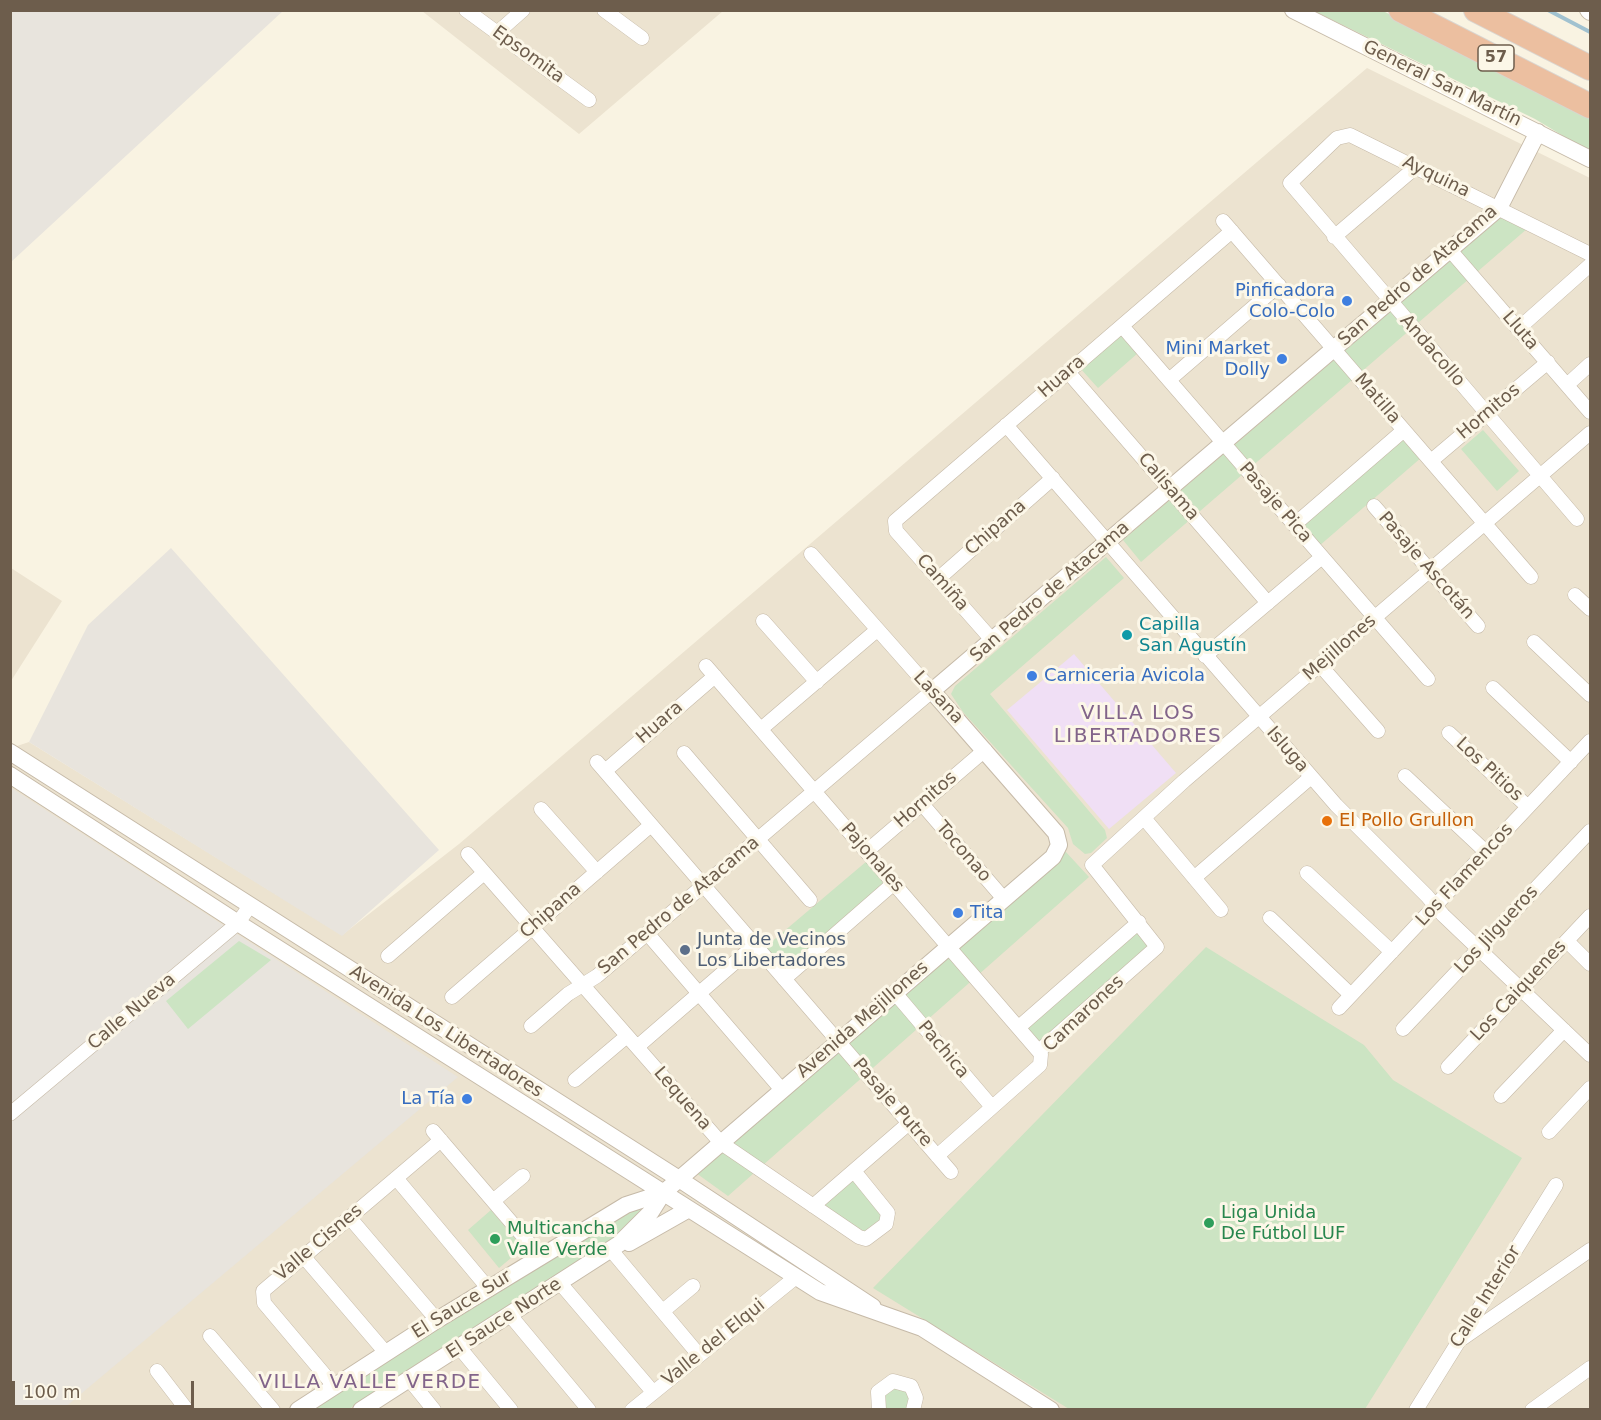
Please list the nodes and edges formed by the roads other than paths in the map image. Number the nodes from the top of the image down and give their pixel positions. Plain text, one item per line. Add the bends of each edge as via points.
1 (466, 10) edge
2 (523, 10) edge
3 (604, 10) edge
4 (1293, 10) edge
5 (1401, 10) edge
6 (1476, 10) edge
7 (497, 33) junction
8 (642, 38) dead end
9 (1590, 68) edge
10 (589, 100) dead end
11 (1590, 106) edge
12 (1538, 132) junction
13 (1590, 159) edge
14 (1416, 167) junction
15 (1290, 183) joint
16 (1499, 208) junction
17 (1227, 226) joint
18 (1334, 237) junction
19 (1450, 250) junction
20 (1590, 254) edge
21 (1590, 265) edge
22 (1279, 285) junction
23 (1389, 302) junction
24 (1122, 326) junction
25 (1518, 329) junction
26 (1334, 349) junction
27 (1548, 362) junction
28 (1590, 364) edge
29 (1068, 372) junction
30 (1168, 380) junction
31 (1567, 385) junction
32 (1590, 412) edge
33 (1486, 414) junction
34 (1006, 425) junction
35 (1404, 430) junction
36 (1590, 433) edge
37 (1224, 443) junction
38 (1431, 461) junction
39 (1540, 476) junction
40 (1053, 478) junction
41 (1170, 490) junction
42 (1374, 506) dead end
43 (1576, 519) dead end
44 (1485, 523) junction
45 (894, 524) joint
46 (1294, 525) junction
47 (1108, 542) junction
48 (811, 554) dead end
49 (1322, 557) junction
50 (1430, 570) junction
51 (1531, 577) dead end
52 (938, 579) junction
53 (1575, 595) dead end
54 (1268, 603) junction
55 (1590, 609) edge
56 (1374, 618) junction
57 (763, 621) dead end
58 (1478, 626) dead end
59 (877, 630) junction
60 (993, 641) junction
61 (1534, 642) dead end
62 (1205, 656) junction
63 (1320, 664) junction
64 (710, 671) joint
65 (1428, 679) dead end
66 (817, 682) junction
67 (1493, 688) dead end
68 (932, 691) junction
69 (1590, 695) edge
70 (1258, 717) junction
71 (761, 729) junction
72 (1378, 731) dead end
73 (1449, 733) dead end
74 (1590, 741) edge
75 (985, 750) junction
76 (10, 752) edge
77 (684, 753) dead end
78 (1570, 762) junction
79 (601, 767) joint
80 (10, 775) edge
81 (1405, 776) dead end
82 (1311, 777) junction
83 (814, 791) junction
84 (922, 804) junction
85 (1528, 807) junction
86 (541, 809) dead end
87 (1144, 818) junction
88 (651, 825) junction
89 (1590, 831) edge
90 (758, 839) junction
91 (1059, 845) joint
92 (867, 851) junction
93 (1486, 852) junction
94 (468, 854) dead end
95 (597, 872) junction
96 (484, 873) junction
97 (1307, 873) dead end
98 (1194, 879) junction
99 (894, 883) junction
100 (703, 885) junction
101 (810, 900) dead end
102 (1004, 900) junction
103 (1435, 906) junction
104 (249, 907) junction
105 (1221, 910) dead end
106 (1590, 916) edge
107 (1270, 918) dead end
108 (1139, 922) junction
109 (238, 923) junction
110 (532, 927) junction
111 (647, 933) junction
112 (1566, 941) junction
113 (755, 945) junction
114 (949, 947) junction
115 (1479, 949) junction
116 (1392, 952) junction
117 (388, 956) dead end
118 (1590, 964) edge
119 (784, 979) junction
120 (583, 985) junction
121 (1521, 989) junction
122 (699, 993) junction
123 (895, 993) junction
124 (1351, 995) junction
125 (452, 997) dead end
126 (1339, 1008) dead end
127 (531, 1026) dead end
128 (1019, 1027) junction
129 (1403, 1029) dead end
130 (1564, 1030) junction
131 (627, 1036) junction
132 (838, 1042) junction
133 (637, 1047) junction
134 (1039, 1051) junction
135 (1590, 1054) edge
136 (1448, 1067) dead end
137 (575, 1080) dead end
138 (1590, 1088) edge
139 (782, 1090) junction
140 (1501, 1096) dead end
141 (992, 1107) junction
142 (10, 1114) edge
143 (909, 1123) junction
144 (1549, 1132) dead end
145 (721, 1143) junction
146 (937, 1156) junction
147 (854, 1171) junction
148 (951, 1172) dead end
149 (523, 1176) dead end
150 (396, 1178) junction
151 (679, 1179) junction
152 (1556, 1185) dead end
153 (663, 1193) junction
154 (493, 1201) junction
155 (813, 1206) junction
156 (688, 1209) junction
157 (350, 1218) junction
158 (615, 1247) junction
159 (1590, 1250) edge
160 (304, 1257) junction
161 (541, 1257) junction
162 (796, 1277) junction
163 (560, 1282) junction
164 (693, 1286) dead end
165 (488, 1288) junction
166 (663, 1311) junction
167 (880, 1312) junction
168 (510, 1315) junction
169 (437, 1320) junction
170 (210, 1336) dead end
171 (1459, 1341) junction
172 (459, 1347) junction
173 (386, 1353) junction
174 (699, 1355) junction
175 (1590, 1368) edge
176 (157, 1371) dead end
177 (409, 1379) junction
178 (334, 1386) junction
179 (653, 1392) junction
180 (875, 1408) edge
181 (917, 1408) edge
182 (187, 1410) edge
183 (273, 1410) edge
184 (298, 1410) edge
185 (362, 1410) edge
186 (434, 1410) edge
187 (511, 1410) edge
188 (590, 1410) edge
189 (632, 1410) edge
190 (1051, 1410) edge
191 (1416, 1410) edge
192 (1532, 1410) edge

1 - 7 street, Epsomita
2 - 7 street
3 - 8 street
4 - 12 street, General San Martín
5 - 11 highway, 57
6 - 9 highway, 57
7 - 10 street, Epsomita
12 - 13 street, General San Martín
12 - 16 street, San Pedro de Atacama
14 - 15 street, Ayquina via 1346,134
14 - 16 street, Ayquina
14 - 18 street
15 - 18 street, Andacollo
16 - 19 street, San Pedro de Atacama
16 - 20 street, Ayquina
17 - 22 street, Matilla
17 - 24 street, Huara
18 - 23 street, Andacollo
19 - 23 street, San Pedro de Atacama
19 - 25 street, Lluta
21 - 25 street
22 - 26 street, Matilla
22 - 30 street
23 - 26 street, San Pedro de Atacama
23 - 33 street, Andacollo
24 - 29 street, Huara
24 - 30 street, Pasaje Pica
25 - 27 street, Lluta
26 - 35 street, Matilla
26 - 37 street, San Pedro de Atacama
27 - 31 street, Lluta
27 - 33 street, Hornitos
28 - 31 street
29 - 34 street, Huara
29 - 41 street, Calisama
30 - 37 street, Pasaje Pica
31 - 32 street, Lluta
33 - 38 street, Hornitos
33 - 39 street, Andacollo
34 - 40 street, Isluga
34 - 45 street, Huara
35 - 38 street, Matilla
35 - 46 street
36 - 39 street, Mejillones
37 - 41 street, San Pedro de Atacama
37 - 46 street, Pasaje Pica
38 - 44 street, Matilla
39 - 43 street, Andacollo
39 - 44 street, Mejillones
40 - 47 street, Isluga
40 - 52 street, Chipana
41 - 47 street, San Pedro de Atacama
41 - 54 street, Calisama
42 - 50 street, Pasaje Ascotán
44 - 50 street, Mejillones
44 - 51 street, Matilla
45 - 52 street, Camiña
46 - 49 street, Pasaje Pica
47 - 60 street, San Pedro de Atacama
47 - 62 street, Isluga
48 - 59 street, Lasana
49 - 54 street
49 - 56 street, Pasaje Pica
50 - 56 street, Mejillones
50 - 58 street, Pasaje Ascotán
52 - 60 street, Camiña
53 - 55 street
54 - 62 street
56 - 63 street, Mejillones
56 - 65 street, Pasaje Pica
57 - 66 street
59 - 66 street
59 - 68 street, Lasana
60 - 68 street, San Pedro de Atacama
61 - 69 street
62 - 70 street, Isluga
63 - 70 street, Mejillones
63 - 72 street
64 - 71 street, Pajonales
64 - 79 street, Huara
66 - 71 street
67 - 78 street
68 - 75 street, Lasana
68 - 83 street, San Pedro de Atacama
70 - 82 street, Isluga
70 - 87 street, Mejillones
71 - 83 street, Pajonales
73 - 85 street, Los Pitios
74 - 78 street, Los Flamencos
75 - 84 street, Hornitos
75 - 91 street, Lasana via 1056,833
76 - 104 street, Avenida Los Libertadores
77 - 90 street
78 - 85 street, Los Flamencos
79 - 88 street, Pasaje Putre
80 - 109 street, Avenida Los Libertadores
81 - 93 street
82 - 98 street
82 - 103 street, Isluga
83 - 90 street, San Pedro de Atacama
83 - 92 street, Pajonales
84 - 92 street, Hornitos
84 - 102 street, Toconao
85 - 93 street, Los Flamencos
86 - 95 street
87 - 98 street
87 - 108 street, Mejillones via 1092,865
88 - 95 street, Chipana
88 - 100 street, Pasaje Putre
89 - 115 street, Los Jilgueros
90 - 100 street, San Pedro de Atacama
90 - 101 street
91 - 102 street, Avenida Mejillones via 1053,857
92 - 99 street, Pajonales
93 - 103 street, Los Flamencos
94 - 96 street, Lequena
95 - 110 street, Chipana
96 - 110 street, Lequena
96 - 117 street
97 - 116 street
98 - 105 street
99 - 114 street, Pajonales
99 - 119 street
100 - 111 street, San Pedro de Atacama
100 - 113 street, Pasaje Putre
102 - 114 street, Avenida Mejillones
103 - 115 street, Isluga
103 - 116 street, Los Flamencos
104 - 109 street, Calle Nueva
104 - 151 street, Avenida Los Libertadores
106 - 112 street, Los Caiquenes
107 - 124 street
108 - 128 street, Camarones
108 - 134 street, Camarones via 1157,946
109 - 142 street, Calle Nueva
109 - 153 street, Avenida Los Libertadores
110 - 120 street, Lequena
110 - 125 street, Chipana
111 - 120 street, San Pedro de Atacama
111 - 122 street
112 - 118 street
112 - 121 street, Los Caiquenes
113 - 119 street, Pasaje Putre
113 - 122 street
114 - 123 street, Avenida Mejillones
114 - 128 street, Pajonales
115 - 121 street, Isluga
115 - 129 street, Los Jilgueros
116 - 124 street, Los Flamencos
119 - 132 street, Pasaje Putre
120 - 127 street, San Pedro de Atacama
120 - 131 street, Lequena
121 - 130 street, Isluga
121 - 136 street, Los Caiquenes
122 - 133 street
122 - 139 street
123 - 132 street, Avenida Mejillones
123 - 141 street, Pachica
124 - 126 street, Los Flamencos
128 - 134 street, Pajonales
130 - 135 street, Isluga
130 - 140 street
131 - 133 street, Lequena
131 - 137 street
132 - 139 street, Avenida Mejillones
132 - 143 street, Pasaje Putre
133 - 145 street, Lequena
134 - 141 street, Camarones via 1040,1065
138 - 144 street
139 - 145 street, Avenida Mejillones
141 - 146 street, Camarones
143 - 146 street, Pasaje Putre
143 - 147 street
145 - 151 street, Avenida Mejillones
145 - 155 street, Lequena
146 - 148 street, Pasaje Putre
147 - 155 street
147 - 155 street, Lequena via 888,1214 886,1224 873,1236 862,1239
149 - 154 street
150 - 154 street, Valle Cisnes via 437,1135
150 - 157 street, Valle Cisnes
150 - 165 street
151 - 153 street, Avenida Mejillones
151 - 167 street, Avenida Los Libertadores
152 - 171 street, Calle Interior
153 - 156 street, Avenida Los Libertadores
153 - 158 street, El Sauce Norte via 651,1212
153 - 161 street, El Sauce Sur via 626,1205
154 - 161 street
156 - 158 street via 637,1240
156 - 162 street, Avenida Los Libertadores
157 - 160 street, Valle Cisnes
157 - 169 street
158 - 163 street, El Sauce Norte
158 - 166 street
159 - 171 street
160 - 173 street
160 - 178 street, Valle Cisnes via 263,1291 262,1300
161 - 165 street, El Sauce Sur
162 - 167 street, Avenida Los Libertadores via 833,1298
162 - 174 street, Valle del Elqui
163 - 168 street, El Sauce Norte
163 - 179 street
164 - 166 street
165 - 169 street, El Sauce Sur
166 - 174 street
167 - 190 street, Avenida Los Libertadores via 935,1336
168 - 172 street, El Sauce Norte
168 - 188 street
169 - 173 street, El Sauce Sur
170 - 183 street
171 - 191 street, Calle Interior
172 - 177 street, El Sauce Norte
172 - 187 street
173 - 178 street, El Sauce Sur
174 - 179 street, Valle del Elqui
175 - 192 street
176 - 182 street
177 - 185 street, El Sauce Norte
177 - 186 street
178 - 184 street, El Sauce Sur
179 - 189 street, Valle del Elqui
180 - 181 street via 882,1386 893,1381 910,1386

